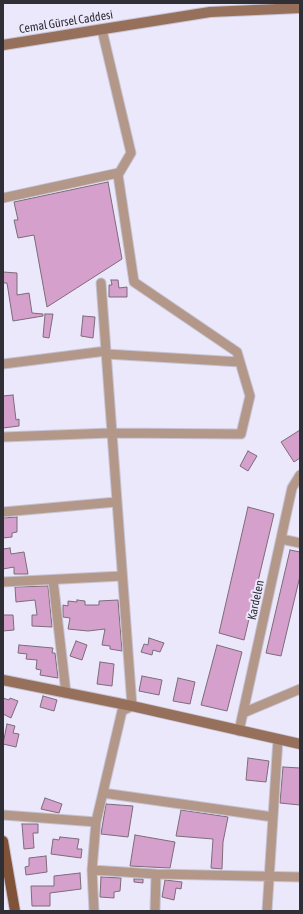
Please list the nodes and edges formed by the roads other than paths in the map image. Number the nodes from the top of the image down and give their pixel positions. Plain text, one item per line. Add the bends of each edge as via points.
1 (300, 8) edge
2 (102, 30) junction
3 (3, 45) edge
4 (118, 175) junction
5 (3, 198) edge
6 (101, 283) dead end
7 (106, 353) junction
8 (240, 362) junction
9 (3, 364) edge
10 (111, 433) junction
11 (3, 437) edge
12 (300, 475) edge
13 (116, 502) junction
14 (3, 512) edge
15 (281, 539) junction
16 (300, 543) edge
17 (122, 576) junction
18 (53, 580) junction
19 (3, 582) edge
20 (3, 680) edge
21 (300, 689) edge
22 (66, 693) junction
23 (132, 706) junction
24 (243, 713) junction
25 (240, 731) junction
26 (278, 740) junction
27 (300, 744) edge
28 (103, 793) junction
29 (3, 814) edge
30 (273, 817) junction
31 (96, 822) junction
32 (3, 841) edge
33 (92, 870) junction
34 (156, 874) junction
35 (269, 875) junction
36 (300, 877) edge
37 (15, 911) edge
38 (94, 911) edge
39 (155, 911) edge
40 (267, 911) edge

1 - 2 street, Cemal Gürsel Caddesi via 210,12
2 - 3 street, Cemal Gürsel Caddesi
2 - 4 street via 131,153
4 - 5 street
4 - 8 street via 134,282 237,352
6 - 7 street
7 - 8 street
7 - 9 street
7 - 10 street
8 - 10 street via 250,396 242,434
10 - 11 street
10 - 13 street
12 - 15 street, Kardelen via 292,488
13 - 14 street
13 - 17 street
15 - 16 street
15 - 24 street, Kardelen
17 - 18 street
17 - 23 street
18 - 19 street
18 - 22 street
20 - 22 street
21 - 24 street
22 - 23 street
23 - 25 street
23 - 28 street via 122,711
24 - 25 street, Kardelen
25 - 26 street
26 - 27 street
26 - 30 street
28 - 30 street
28 - 31 street
29 - 31 street
30 - 35 street
31 - 33 street
32 - 37 main road
33 - 34 street
33 - 38 street
34 - 35 street
34 - 39 street
35 - 36 street
35 - 40 street

